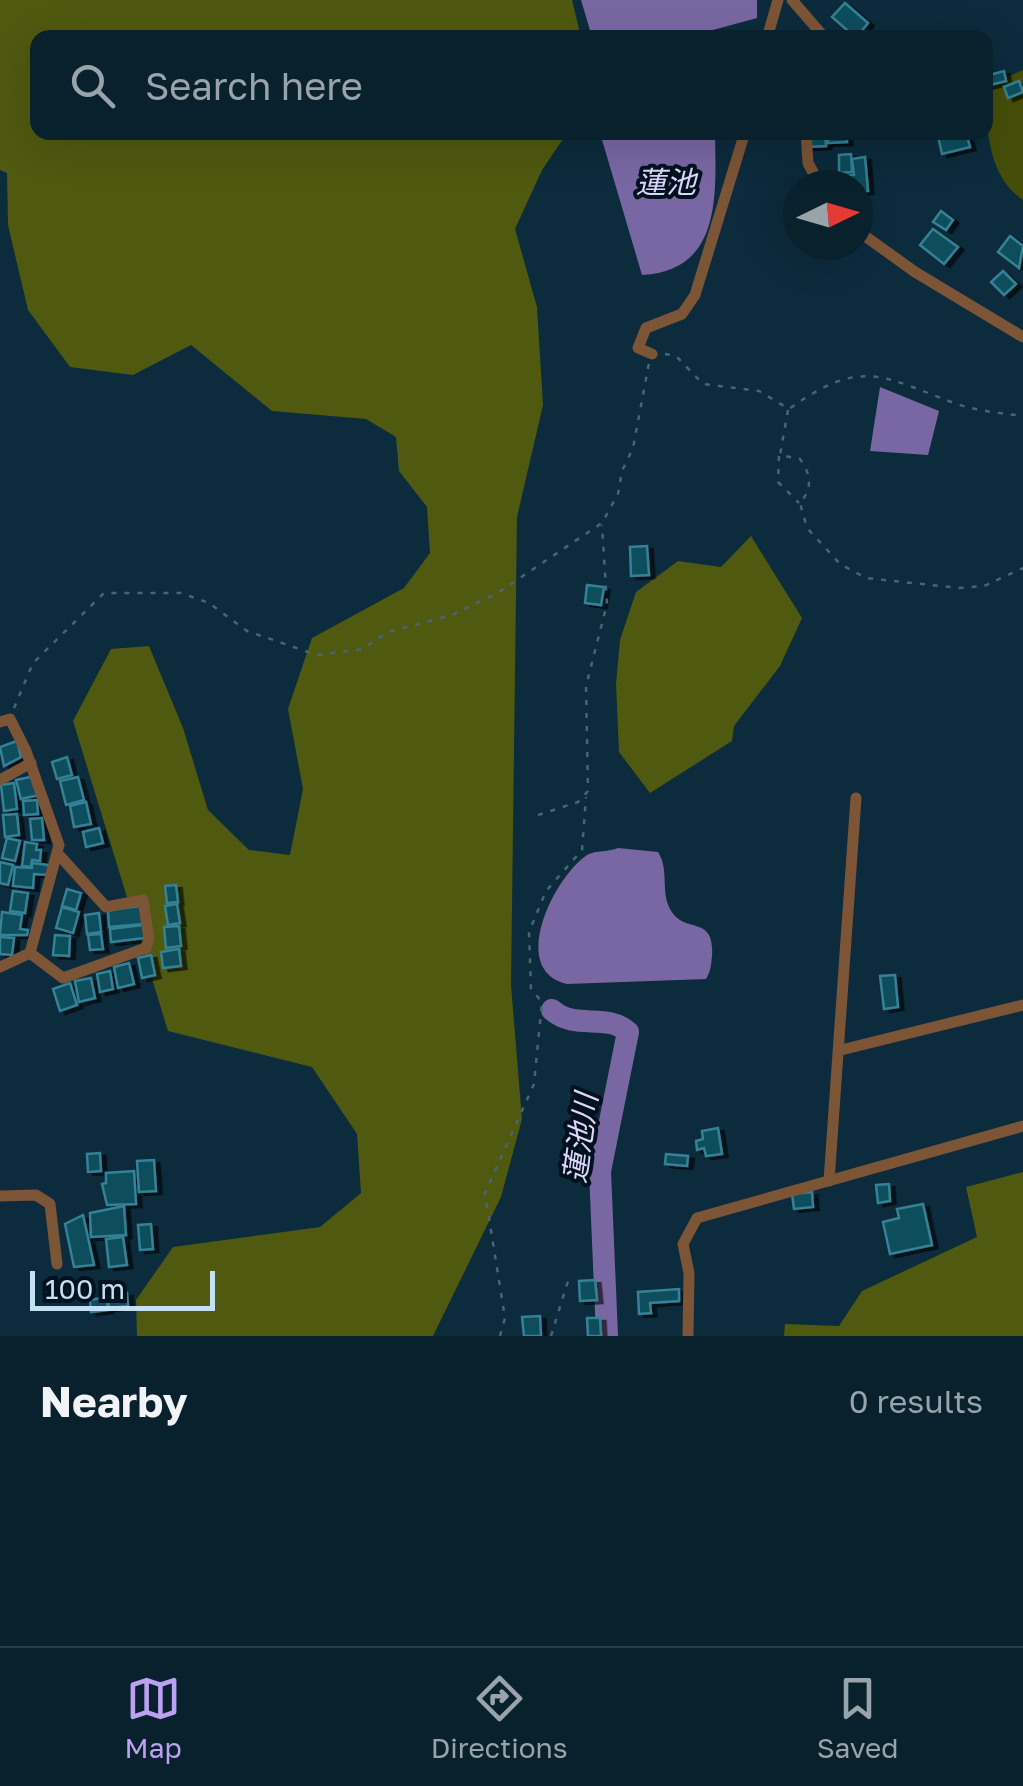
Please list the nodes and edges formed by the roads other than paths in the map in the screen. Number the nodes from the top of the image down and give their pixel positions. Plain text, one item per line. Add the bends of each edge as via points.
1 (778, 0) edge
2 (792, 0) edge
3 (769, 30) edge
4 (819, 30) edge
5 (743, 140) edge
6 (806, 140) edge
7 (811, 170) edge
8 (873, 241) edge
9 (1023, 337) edge
10 (652, 354) road end
11 (5, 720) edge
12 (31, 763) junction
13 (0, 780) edge
14 (856, 798) dead end
15 (60, 856) junction
16 (30, 953) junction
17 (0, 967) edge
18 (1023, 1005) edge
19 (841, 1050) junction
20 (1023, 1126) edge
21 (829, 1182) junction
22 (0, 1196) edge
23 (57, 1264) dead end
24 (688, 1336) edge

1 - 3 street
2 - 4 street
5 - 10 street via 695,295 682,314 646,328 638,348
6 - 7 street
8 - 9 street
11 - 12 street
12 - 13 street
12 - 15 street
14 - 19 street
15 - 16 street
15 - 16 street via 106,907 144,900 149,939 146,948 63,978
16 - 17 street
18 - 19 street
19 - 21 street
20 - 21 street
21 - 24 street via 697,1218 683,1244
22 - 23 street via 36,1195 50,1204

